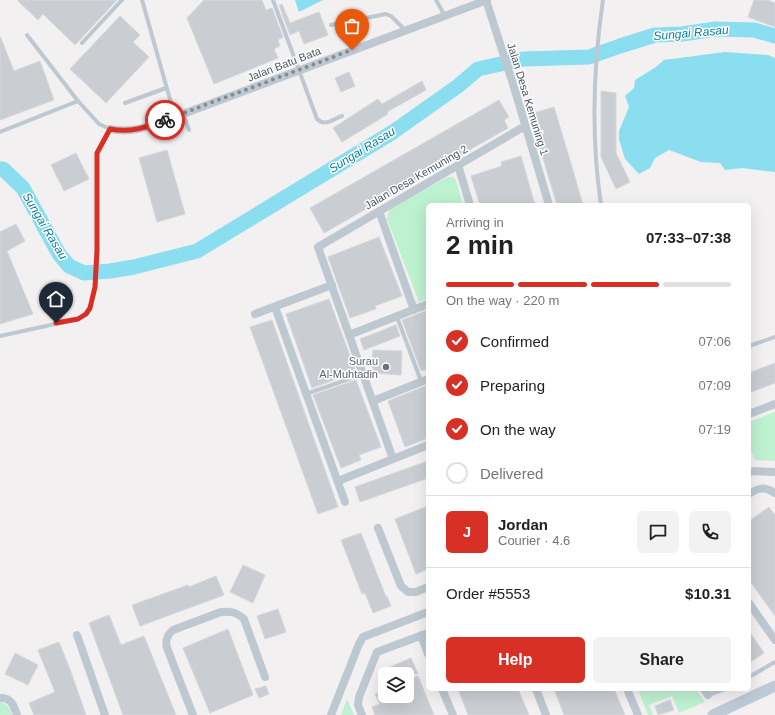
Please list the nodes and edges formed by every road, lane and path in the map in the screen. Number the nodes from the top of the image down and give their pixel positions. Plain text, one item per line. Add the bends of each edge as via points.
1 (122, 0) edge
2 (142, 0) edge
3 (273, 0) edge
4 (436, 0) edge
5 (486, 0) edge
6 (603, 0) edge
7 (444, 16) junction
8 (331, 25) dead end
9 (405, 31) junction
10 (27, 35) dead end
11 (82, 43) dead end
12 (299, 70) junction
13 (166, 88) junction
14 (78, 101) junction
15 (125, 103) dead end
16 (183, 114) junction
17 (342, 116) dead end
18 (175, 117) junction
19 (525, 126) junction
20 (110, 129) junction
21 (189, 130) dead end
22 (0, 132) edge
23 (458, 165) junction
24 (469, 203) edge
25 (548, 203) edge
26 (601, 203) edge
27 (379, 211) junction
28 (332, 285) junction
29 (426, 305) edge
30 (275, 307) junction
31 (414, 310) junction
32 (255, 314) dead end
33 (397, 317) junction
34 (349, 335) junction
35 (0, 336) edge
36 (775, 337) edge
37 (751, 345) edge
38 (363, 374) junction
39 (425, 380) edge
40 (306, 394) junction
41 (373, 401) junction
42 (775, 404) edge
43 (751, 413) edge
44 (426, 446) edge
45 (394, 459) junction
46 (751, 472) edge
47 (775, 472) edge
48 (338, 481) junction
49 (751, 493) edge
50 (775, 493) edge
51 (345, 502) dead end
52 (378, 528) dead end
53 (426, 588) edge
54 (751, 606) edge
55 (426, 613) edge
56 (424, 634) edge
57 (77, 635) dead end
58 (775, 640) edge
59 (426, 644) edge
60 (775, 662) edge
61 (751, 676) edge
62 (265, 677) dead end
63 (775, 686) edge
64 (443, 691) edge
65 (537, 691) edge
66 (628, 691) edge
67 (0, 698) edge
68 (17, 715) edge
69 (105, 715) edge
70 (193, 715) edge
71 (331, 715) edge
72 (362, 715) edge
73 (453, 715) edge
74 (546, 715) edge
75 (638, 715) edge
76 (712, 715) edge

1 - 11 lane
2 - 13 lane
3 - 12 lane
4 - 7 lane
5 - 7 street, Jalan Batu Bata
5 - 19 street, Jalan Desa Kemuning 1
6 - 26 lane via 597,41 595,103 595,153
7 - 9 street, Jalan Batu Bata
8 - 9 lane via 386,14
9 - 12 street, Jalan Batu Bata
10 - 14 lane
12 - 16 street, Jalan Batu Bata
12 - 17 lane via 317,119 325,123
13 - 15 lane
13 - 18 lane
14 - 20 lane via 99,124
14 - 22 lane
16 - 18 street, Jalan Batu Bata
16 - 21 lane
18 - 20 street, Jalan Batu Bata via 130,131
19 - 23 street, Jalan Desa Kemuning 2
19 - 25 street, Jalan Desa Kemuning 1
20 - 35 lane via 97,153 97,250 95,287 90,308 78,319
23 - 24 street
23 - 27 street, Jalan Desa Kemuning 2
27 - 28 street, Jalan Desa Kemuning 2 via 318,247
27 - 31 street
28 - 30 street
28 - 34 street
29 - 31 street
30 - 32 street
30 - 40 street
31 - 33 street
33 - 34 street
33 - 39 lane
34 - 38 street
36 - 37 lane
38 - 40 lane
38 - 41 street
39 - 41 street
40 - 48 street
41 - 45 street
42 - 43 street
44 - 45 street
45 - 48 street
46 - 47 street
48 - 51 street
49 - 50 street via 759,488
52 - 53 street via 401,586 408,592
54 - 58 street
55 - 71 street via 363,638
56 - 59 street
56 - 72 street via 377,652 359,697 358,705
57 - 69 street
60 - 61 lane
62 - 70 street via 244,619 237,613 221,612 173,630 168,634 166,648
63 - 76 street
64 - 73 street
65 - 74 street
66 - 75 street
67 - 68 street via 12,702

